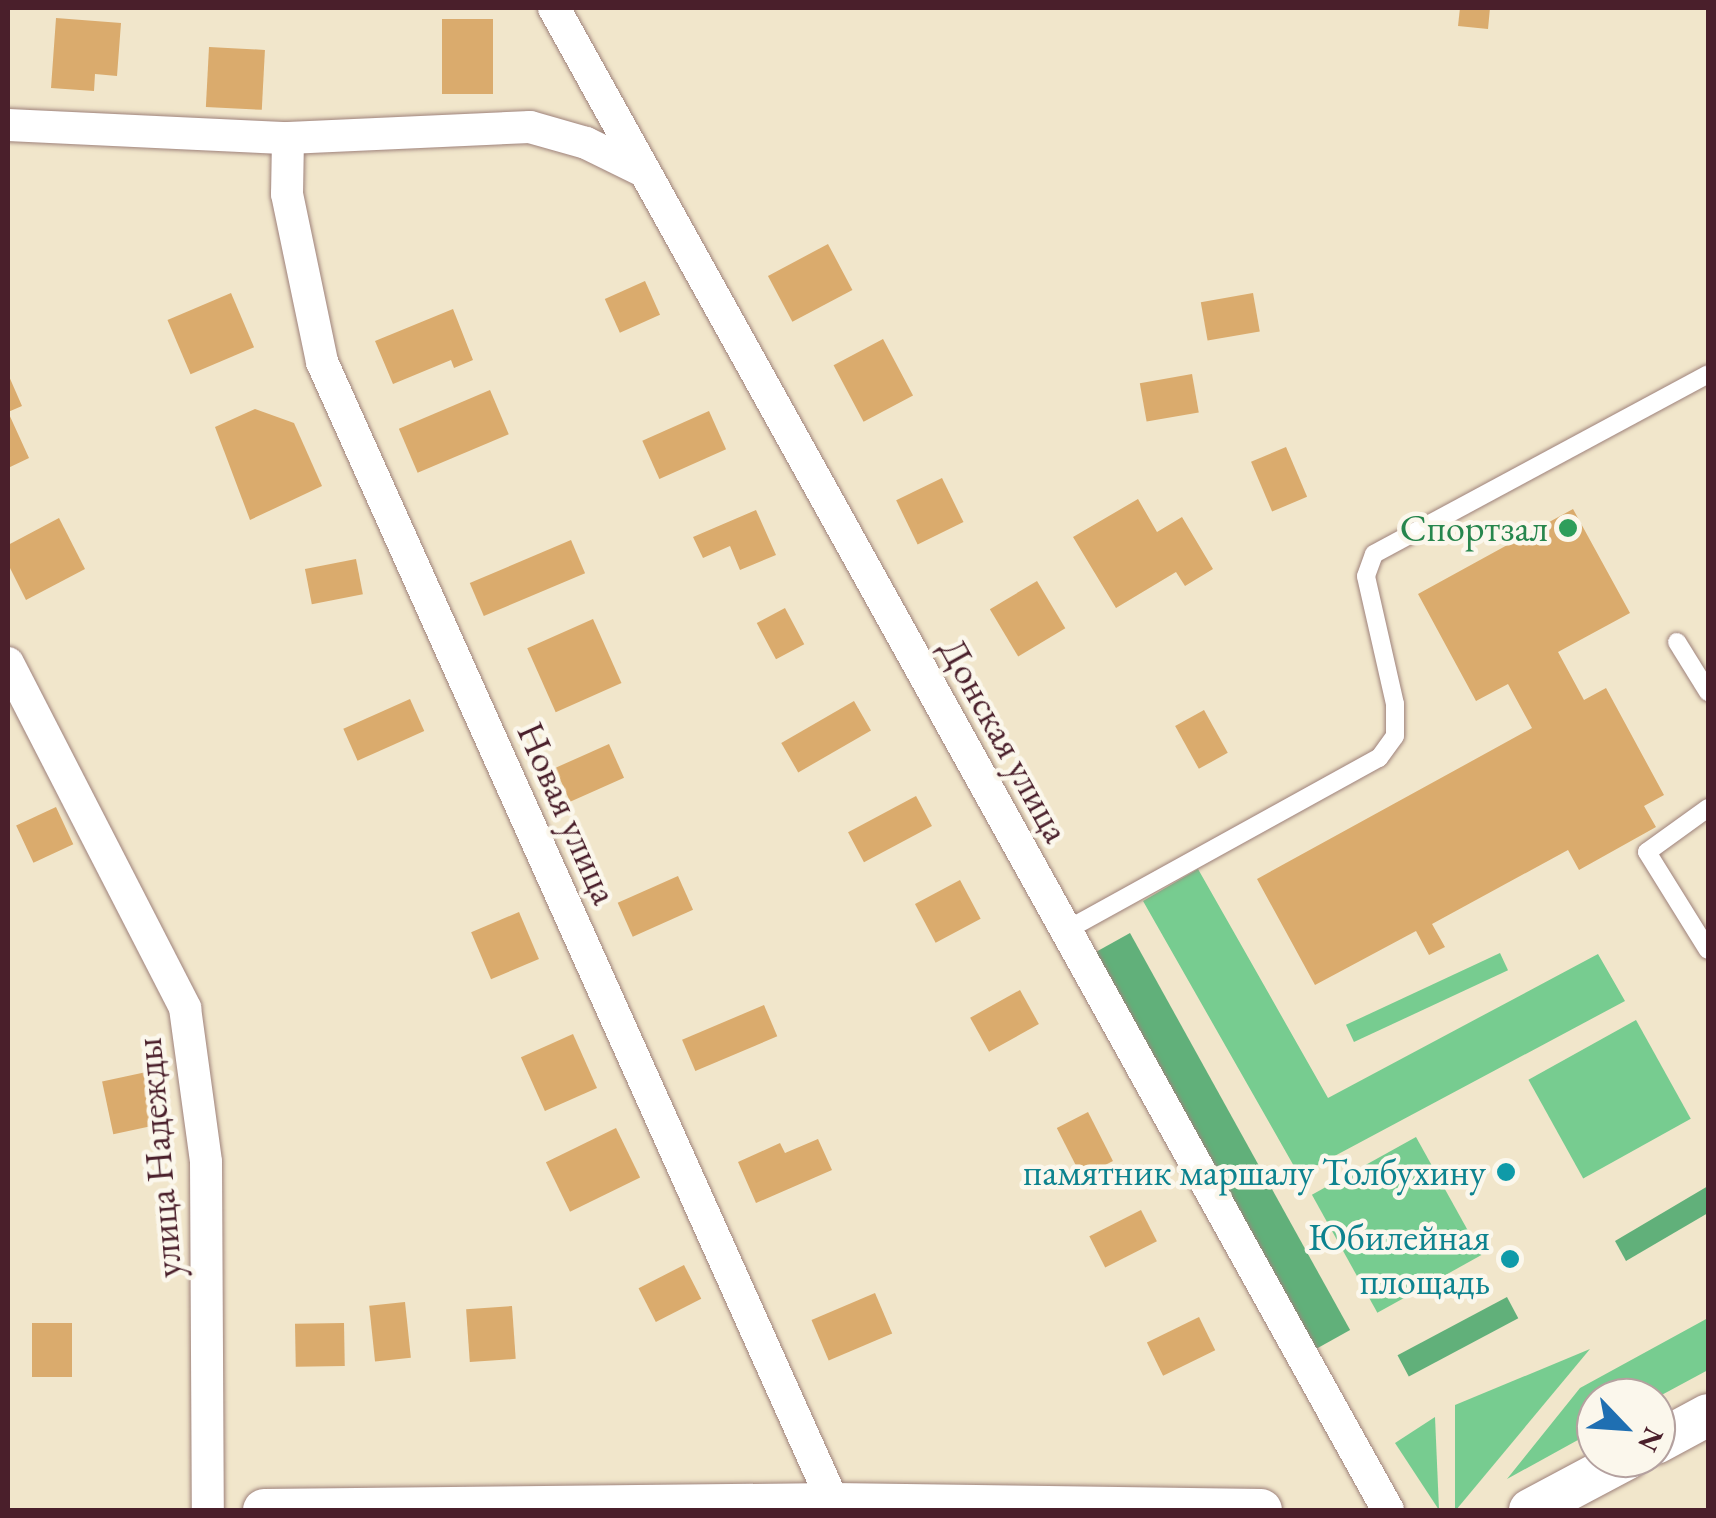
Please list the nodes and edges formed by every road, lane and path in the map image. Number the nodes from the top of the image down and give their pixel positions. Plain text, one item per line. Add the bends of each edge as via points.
1 (554, 8) edge
2 (8, 124) edge
3 (288, 138) junction
4 (641, 170) junction
5 (1708, 374) edge
6 (1677, 642) dead end
7 (8, 664) edge
8 (1708, 692) edge
9 (1708, 808) edge
10 (1065, 931) junction
11 (1708, 950) edge
12 (1708, 1415) edge
13 (1676, 1432) edge
14 (1590, 1478) edge
15 (834, 1504) junction
16 (208, 1510) edge
17 (264, 1510) edge
18 (1261, 1510) edge
19 (1388, 1510) edge
20 (1530, 1510) edge

1 - 4 street, Донская улица
2 - 3 street
3 - 4 street via 530,127 586,143
3 - 15 street, Новая улица via 286,194 322,362
4 - 10 street, Донская улица
5 - 10 lane via 1374,554 1366,576 1396,704 1395,736 1378,758
6 - 8 lane
7 - 16 street, улица Надежды via 185,1008 206,1162
9 - 11 lane via 1647,852
10 - 19 street, Донская улица
12 - 13 street
14 - 20 street
15 - 17 street
15 - 18 street

